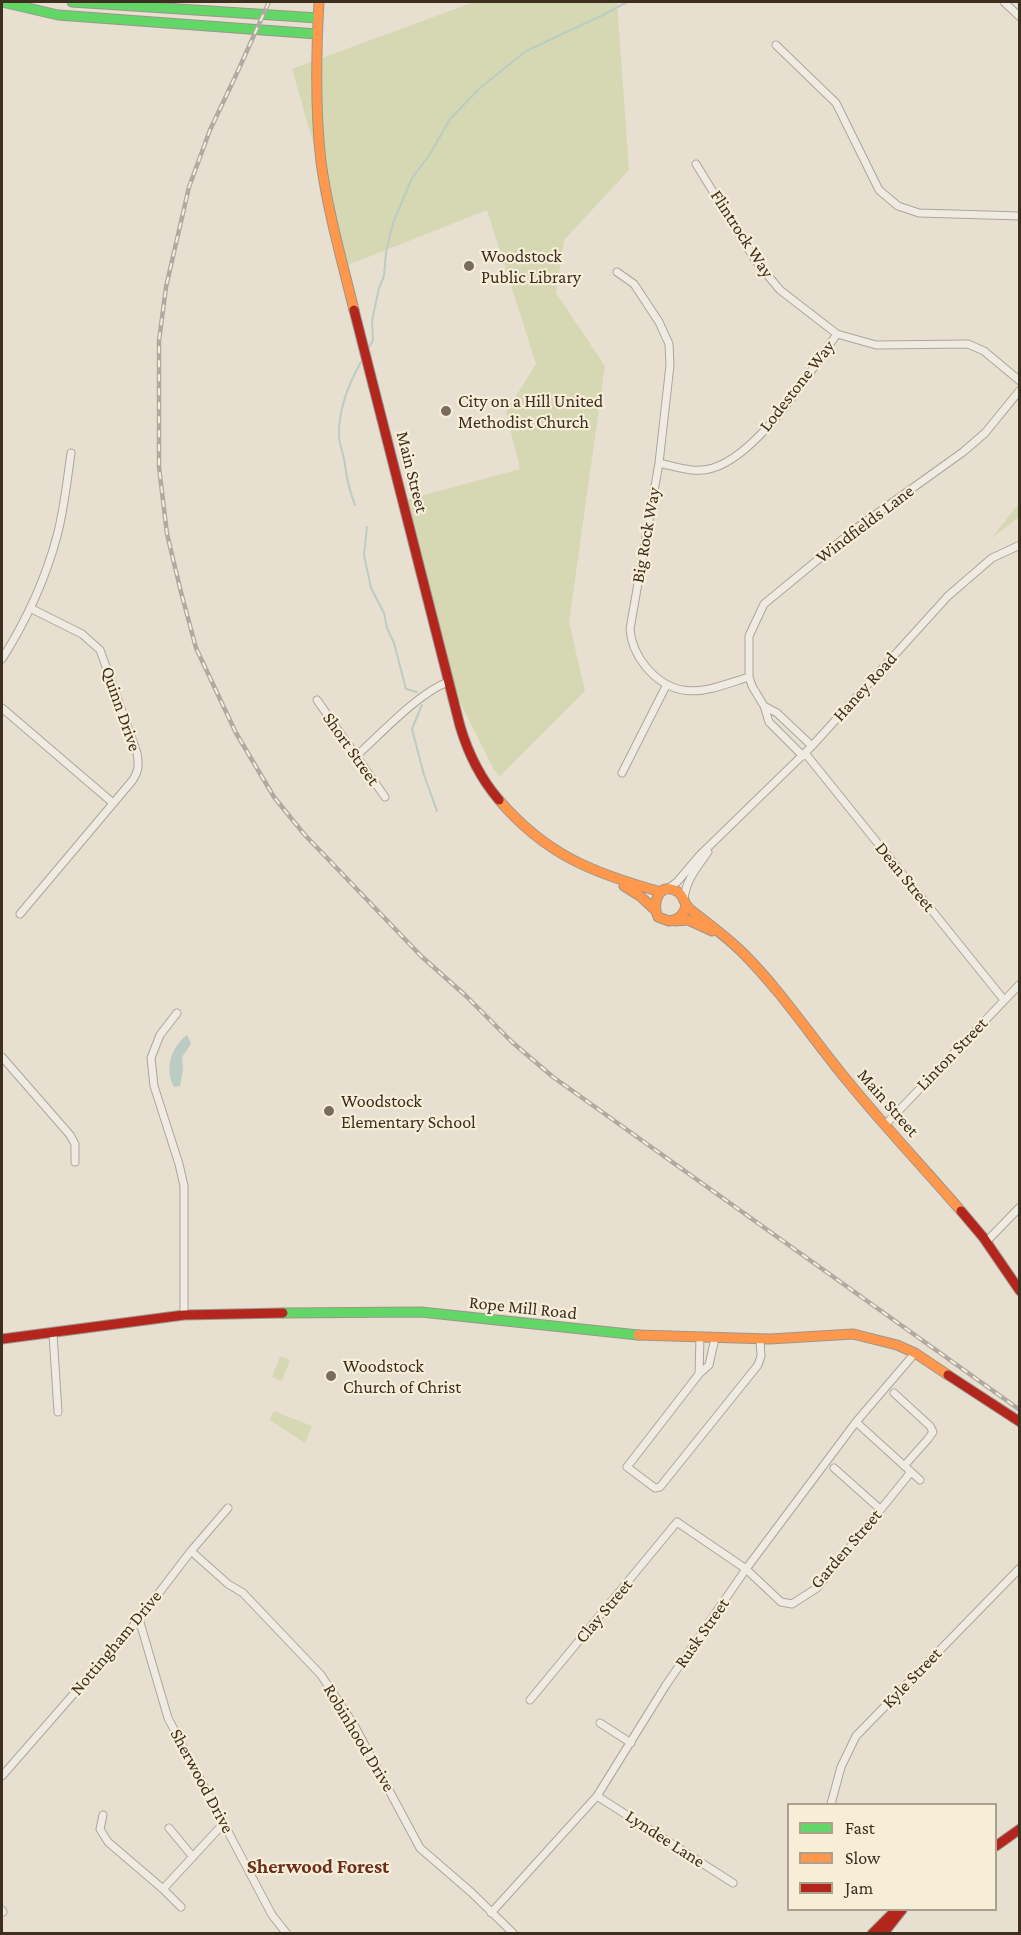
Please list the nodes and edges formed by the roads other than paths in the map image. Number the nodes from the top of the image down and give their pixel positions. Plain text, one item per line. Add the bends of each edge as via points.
1 (72, 2) edge
2 (319, 2) edge
3 (1004, 2) edge
4 (2, 3) edge
5 (1020, 17) edge
6 (318, 18) junction
7 (317, 34) junction
8 (776, 45) dead end
9 (696, 164) dead end
10 (1020, 216) edge
11 (616, 272) dead end
12 (837, 334) junction
13 (1020, 381) edge
14 (1020, 390) edge
15 (71, 453) dead end
16 (659, 463) junction
17 (1020, 545) edge
18 (32, 609) junction
19 (2, 659) edge
20 (749, 677) junction
21 (448, 682) junction
22 (666, 686) junction
23 (317, 700) dead end
24 (764, 706) junction
25 (2, 708) edge
26 (812, 746) junction
27 (804, 755) junction
28 (356, 756) junction
29 (622, 773) dead end
30 (385, 797) dead end
31 (113, 803) junction
32 (718, 840) junction
33 (614, 879) junction
34 (664, 891) junction
35 (685, 903) junction
36 (654, 909) junction
37 (20, 914) dead end
38 (672, 921) junction
39 (726, 939) junction
40 (1020, 984) edge
41 (1004, 1000) junction
42 (177, 1013) dead end
43 (2, 1059) edge
44 (885, 1125) junction
45 (75, 1161) dead end
46 (1020, 1207) edge
47 (986, 1242) junction
48 (1020, 1291) edge
49 (184, 1316) junction
50 (53, 1334) junction
51 (700, 1337) junction
52 (715, 1338) junction
53 (2, 1339) edge
54 (760, 1339) junction
55 (915, 1353) junction
56 (699, 1374) junction
57 (894, 1393) dead end
58 (58, 1412) dead end
59 (856, 1422) junction
60 (1020, 1422) edge
61 (904, 1466) junction
62 (834, 1468) dead end
63 (910, 1472) junction
64 (920, 1480) dead end
65 (228, 1508) dead end
66 (880, 1509) junction
67 (677, 1522) joint
68 (191, 1551) junction
69 (1020, 1568) edge
70 (746, 1569) junction
71 (138, 1619) junction
72 (530, 1700) dead end
73 (600, 1723) dead end
74 (631, 1743) junction
75 (2, 1776) edge
76 (597, 1796) junction
77 (831, 1803) edge
78 (103, 1815) dead end
79 (224, 1823) junction
80 (169, 1828) dead end
81 (1020, 1830) edge
82 (997, 1845) edge
83 (193, 1857) junction
84 (733, 1882) dead end
85 (163, 1889) junction
86 (181, 1907) dead end
87 (898, 1911) edge
88 (900, 1911) edge
89 (491, 1913) junction
90 (287, 1934) edge
91 (514, 1934) edge
92 (872, 1934) edge
93 (883, 1934) edge

1 - 6 main road
2 - 6 main road, Main Street
3 - 5 street
4 - 7 main road via 58,15
6 - 7 main road, Main Street
7 - 21 main road, Main Street via 320,153 328,201
8 - 10 street via 836,103 879,190 898,206 919,213
9 - 12 street, Flintrock Way via 755,260 780,290
11 - 16 street, Big Rock Way via 634,284 669,344
12 - 13 street, Flintrock Way via 876,345 968,344 984,351
12 - 16 street, Lodestone Way via 790,400 754,441 732,459 712,468 688,470
14 - 20 street, Windfields Lane via 985,433 963,452 854,530 764,604 749,636
15 - 18 street via 58,534
16 - 22 street, Big Rock Way via 630,629 638,658
17 - 26 street, Haney Road via 992,558 948,596
18 - 19 street
18 - 31 street, Quinn Drive via 90,640 104,658 139,765 138,773
20 - 22 street via 707,690 686,691
20 - 24 street
21 - 28 street via 421,698
21 - 33 main road, Main Street via 469,751 502,806 553,849
22 - 29 street
23 - 28 street, Short Street
24 - 26 street
24 - 27 street via 769,722
25 - 31 street
26 - 27 street, Haney Road
27 - 32 street, Haney Road
27 - 41 street, Dean Street
28 - 30 street, Short Street
31 - 37 street, Quinn Drive
32 - 34 street, Haney Road
32 - 35 street, Haney Road via 689,881
33 - 34 main road, Main Street
33 - 36 main road, Main Street
34 - 35 main road, Main Street via 678,892
34 - 36 main road via 655,899
35 - 38 main road via 682,915
35 - 39 main road, Main Street
36 - 38 main road, Main Street via 661,919
38 - 39 main road, Main Street via 688,920
39 - 44 main road, Main Street via 761,973
40 - 41 street, Linton Street
41 - 44 street, Linton Street
42 - 49 street via 160,1035 151,1058 154,1086 184,1186
43 - 45 street via 70,1135 75,1144
44 - 47 main road, Main Street
46 - 47 street
47 - 48 main road, Main Street
49 - 50 main road, Rope Mill Road
49 - 51 main road, Rope Mill Road via 421,1312 624,1335
50 - 53 main road, Rope Mill Road
50 - 58 street
51 - 52 main road, Rope Mill Road
51 - 56 street
52 - 54 main road, Rope Mill Road
52 - 56 street via 709,1365
54 - 55 main road, Rope Mill Road via 853,1334
54 - 56 street via 759,1365 660,1487 655,1488 627,1467
55 - 59 street, Rusk Street
55 - 60 main road, Rope Mill Road
57 - 61 street via 933,1432
59 - 61 street
59 - 70 street, Rusk Street
61 - 63 street
62 - 66 street
63 - 64 street
63 - 66 street, Garden Street
65 - 68 street, Nottingham Drive
66 - 70 street, Garden Street via 817,1588 792,1604 781,1602
67 - 70 street, Garden Street
67 - 72 street, Clay Street
68 - 71 street, Nottingham Drive
68 - 89 street, Robinhood Drive via 243,1593 321,1675 354,1725 420,1848
69 - 77 street, Kyle Street via 856,1736 841,1767
70 - 74 street, Rusk Street
71 - 75 street, Nottingham Drive
71 - 79 street, Sherwood Drive via 168,1718
73 - 74 street
74 - 76 street, Rusk Street
76 - 84 street, Lyndee Lane
76 - 89 street, Rusk Street
78 - 85 street via 100,1829 108,1842
79 - 83 street
79 - 90 street, Sherwood Drive via 272,1915
80 - 83 street
81 - 82 main road
83 - 85 street
85 - 86 street
87 - 92 main road
88 - 93 main road
89 - 91 street, Robinhood Drive

